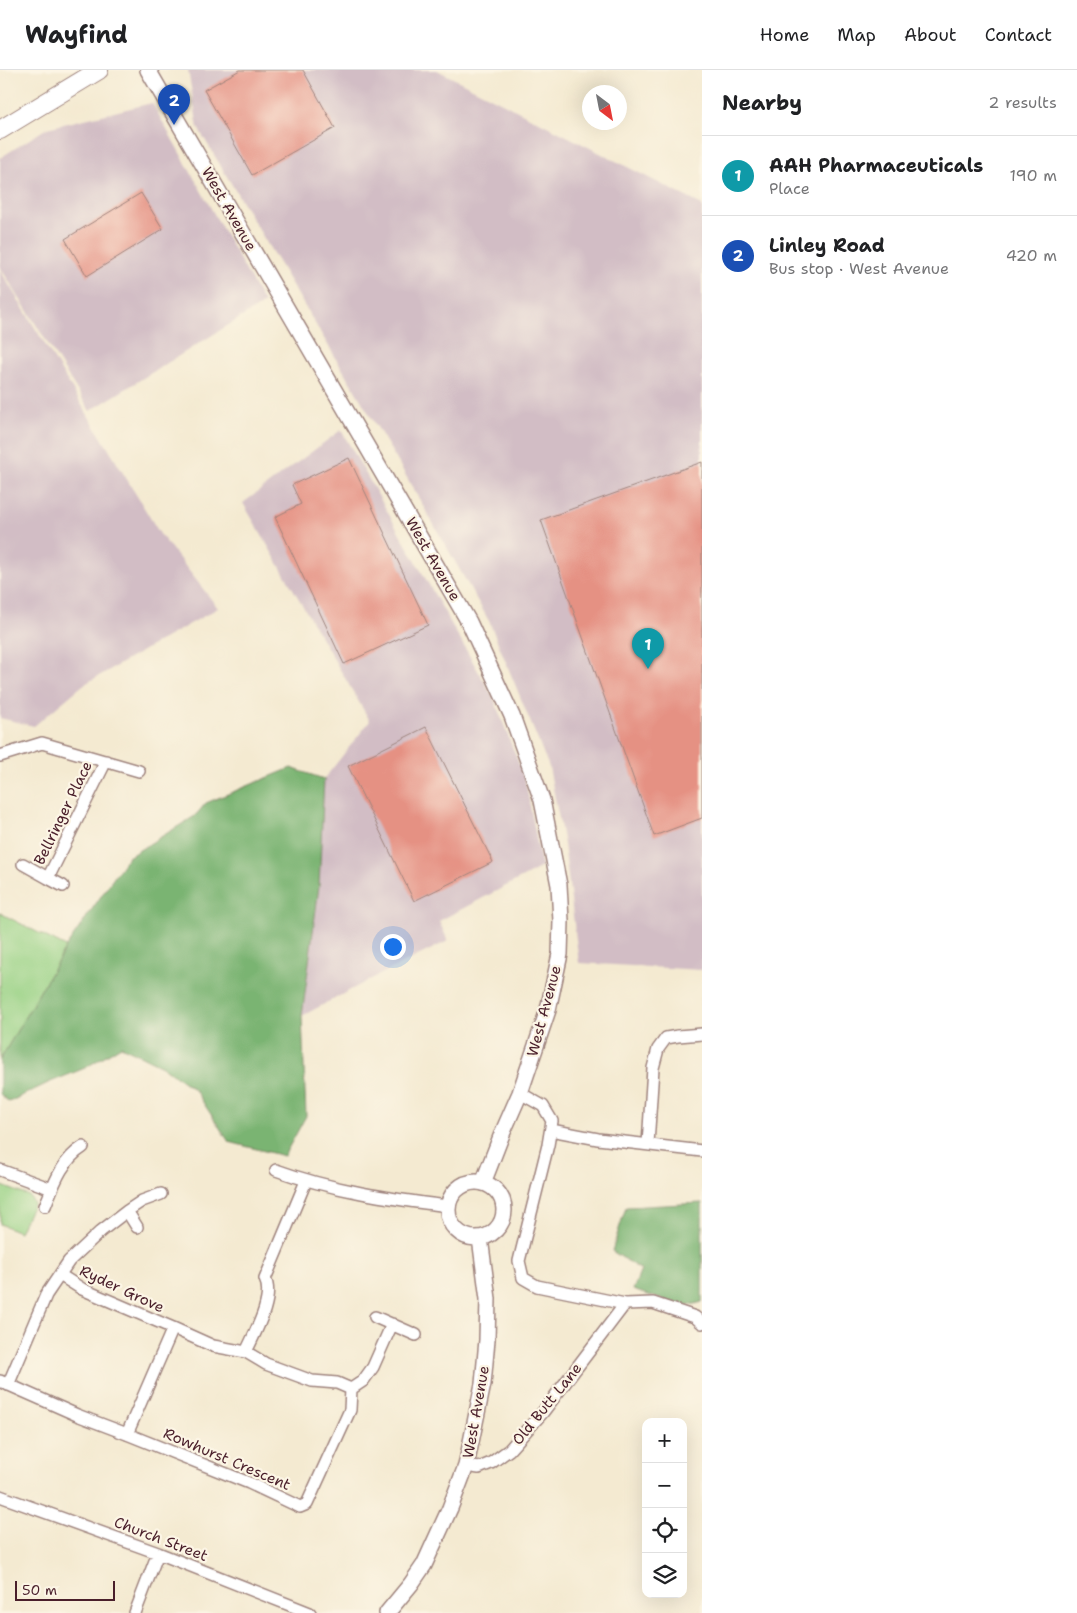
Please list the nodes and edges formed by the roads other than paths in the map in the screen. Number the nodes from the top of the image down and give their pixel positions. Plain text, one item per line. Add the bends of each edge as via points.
1 (99, 70) edge
2 (148, 70) edge
3 (0, 130) edge
4 (0, 756) edge
5 (106, 761) junction
6 (139, 771) dead end
7 (23, 864) dead end
8 (48, 878) junction
9 (63, 886) dead end
10 (702, 1034) edge
11 (520, 1093) junction
12 (550, 1130) junction
13 (648, 1144) junction
14 (83, 1147) dead end
15 (702, 1151) edge
16 (0, 1170) edge
17 (276, 1170) dead end
18 (306, 1181) junction
19 (483, 1182) junction
20 (52, 1188) junction
21 (161, 1194) dead end
22 (46, 1206) dead end
23 (448, 1206) junction
24 (127, 1211) junction
25 (137, 1227) dead end
26 (480, 1238) junction
27 (60, 1274) junction
28 (625, 1304) junction
29 (375, 1317) dead end
30 (702, 1323) edge
31 (392, 1324) junction
32 (173, 1328) junction
33 (416, 1335) dead end
34 (246, 1352) junction
35 (4, 1383) edge
36 (351, 1389) junction
37 (127, 1434) junction
38 (466, 1466) junction
39 (0, 1496) edge
40 (158, 1553) junction
41 (136, 1613) edge
42 (310, 1613) edge
43 (387, 1613) edge

1 - 3 main road
2 - 11 street, West Avenue via 469,622 512,716 542,800 558,885 561,921 560,954 548,1010
4 - 5 street via 42,743
5 - 6 street
5 - 8 street, Bellringer Place
7 - 8 street, Bellringer Place
8 - 9 street, Bellringer Place
10 - 13 street via 666,1038 658,1050 653,1068
11 - 12 street via 543,1106 552,1121
11 - 19 street, West Avenue
12 - 13 street
12 - 28 street via 519,1261 523,1278 538,1286
13 - 15 street
14 - 20 street via 69,1158
16 - 20 street
17 - 18 street
18 - 23 street
18 - 34 street via 266,1280 265,1310
19 - 23 street via 468,1183 456,1190
19 - 26 street via 501,1197 504,1212 500,1225 491,1234
20 - 22 street
21 - 24 street, Ryder Grove
23 - 26 street via 450,1220 459,1233
24 - 25 street
24 - 27 street, Ryder Grove via 69,1261
26 - 38 street, West Avenue via 488,1299 486,1340 483,1384
27 - 32 street, Ryder Grove via 82,1289
27 - 35 street, Ryder Grove via 46,1295
28 - 30 street via 653,1303 695,1317
28 - 38 street, Old Butt Lane via 543,1412 509,1450 480,1468
29 - 31 street
31 - 33 street
31 - 36 street via 373,1367 363,1381
32 - 34 street via 213,1346
32 - 37 street
34 - 36 street via 275,1368 312,1381 337,1383
35 - 37 street, Rowhurst Crescent via 77,1416
36 - 37 street, Rowhurst Crescent via 350,1410 307,1504 300,1507
38 - 43 street via 424,1565
39 - 40 street, Church Street
40 - 41 street
40 - 42 street, Church Street

